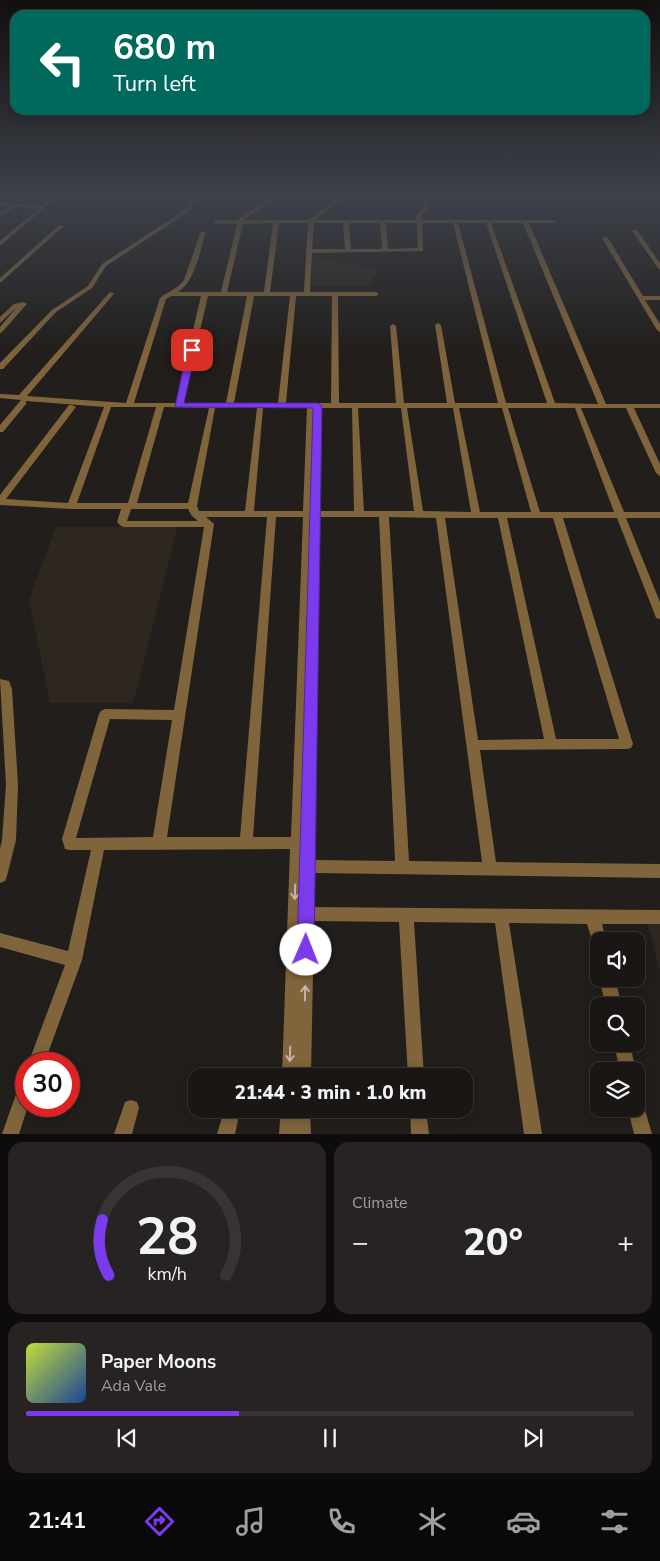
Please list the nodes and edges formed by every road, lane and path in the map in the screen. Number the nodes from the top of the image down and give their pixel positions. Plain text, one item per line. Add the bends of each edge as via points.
1 (34, 250) edge
2 (127, 250) edge
3 (197, 250) edge
4 (234, 250) edge
5 (272, 250) edge
6 (348, 250) joint
7 (385, 250) edge
8 (462, 250) edge
9 (498, 250) edge
10 (537, 250) edge
11 (612, 250) edge
12 (649, 250) edge
13 (309, 251) joint
14 (660, 266) edge
15 (0, 281) edge
16 (224, 293) junction
17 (251, 293) junction
18 (111, 294) dead end
19 (168, 294) junction
20 (204, 294) junction
21 (266, 294) junction
22 (294, 294) junction
23 (307, 294) junction
24 (335, 294) junction
25 (376, 294) dead end
26 (642, 298) junction
27 (660, 298) edge
28 (0, 321) edge
29 (438, 325) dead end
30 (393, 326) dead end
31 (660, 330) edge
32 (0, 331) edge
33 (0, 367) edge
34 (0, 398) edge
35 (22, 400) junction
36 (129, 405) junction
37 (178, 405) junction
38 (230, 405) junction
39 (335, 405) junction
40 (83, 406) junction
41 (282, 406) junction
42 (552, 406) junction
43 (603, 406) junction
44 (72, 407) junction
45 (314, 407) junction
46 (402, 407) junction
47 (453, 407) junction
48 (503, 407) junction
49 (107, 408) junction
50 (160, 408) junction
51 (657, 408) edge
52 (212, 409) junction
53 (260, 409) junction
54 (355, 409) junction
55 (578, 409) junction
56 (630, 409) junction
57 (0, 430) edge
58 (660, 473) edge
59 (0, 502) edge
60 (71, 506) junction
61 (129, 506) junction
62 (194, 510) junction
63 (250, 514) junction
64 (272, 514) junction
65 (311, 514) junction
66 (359, 514) junction
67 (384, 514) junction
68 (419, 514) junction
69 (440, 514) junction
70 (476, 514) junction
71 (502, 514) junction
72 (536, 514) junction
73 (557, 514) junction
74 (620, 514) junction
75 (660, 515) edge
76 (209, 524) junction
77 (660, 614) edge
78 (0, 684) edge
79 (178, 715) junction
80 (473, 745) junction
81 (552, 745) junction
82 (297, 843) junction
83 (99, 844) junction
84 (159, 844) junction
85 (246, 844) junction
86 (302, 866) junction
87 (402, 867) junction
88 (490, 868) junction
89 (660, 871) edge
90 (0, 876) edge
91 (306, 914) junction
92 (406, 914) junction
93 (501, 916) junction
94 (593, 917) junction
95 (660, 918) edge
96 (597, 932) edge
97 (0, 940) edge
98 (74, 960) junction
99 (40, 1052) edge
100 (290, 1068) edge
101 (303, 1068) edge
102 (416, 1068) edge
103 (131, 1108) dead end
104 (16, 1117) edge
105 (639, 1117) edge
106 (288, 1118) edge
107 (302, 1118) edge
108 (419, 1118) edge
109 (10, 1134) edge
110 (124, 1134) edge
111 (288, 1134) edge
112 (302, 1134) edge
113 (420, 1134) edge
114 (533, 1134) edge
115 (643, 1134) edge

1 - 15 street
2 - 33 street via 104,265 90,287 54,311
3 - 19 street via 187,280 182,287
4 - 16 street
5 - 21 street
6 - 7 street
6 - 13 street
8 - 48 street
9 - 42 street
10 - 43 street
11 - 26 street
12 - 14 street
13 - 23 street
16 - 17 street
16 - 20 street
17 - 21 street
17 - 38 street
18 - 35 street
19 - 20 street
19 - 36 street via 163,298
20 - 37 street
21 - 22 street
22 - 23 street
22 - 41 street
23 - 24 street
24 - 25 street
24 - 39 street
26 - 27 street
26 - 31 street
28 - 32 street via 16,305 24,304
29 - 47 street
30 - 46 street
34 - 35 street
35 - 40 street
35 - 44 street
35 - 57 street
36 - 37 street
36 - 40 street
37 - 38 street
38 - 41 street
39 - 45 street
39 - 46 street
40 - 44 street
40 - 49 street
41 - 45 street
42 - 43 street
42 - 48 street
43 - 51 street
44 - 59 street
45 - 53 street
45 - 54 street
45 - 65 street
46 - 47 street
46 - 54 street
46 - 68 street
47 - 48 street
47 - 70 street
48 - 55 street
48 - 72 street
49 - 50 street
49 - 60 street
50 - 52 street
50 - 61 street
51 - 56 street
52 - 53 street
52 - 62 street
53 - 63 street
54 - 66 street
55 - 56 street
55 - 74 street
56 - 58 street
59 - 60 street
60 - 61 street
61 - 62 street
61 - 76 street via 124,524
62 - 63 street
62 - 76 street
63 - 64 street
64 - 65 street
64 - 85 street
65 - 66 street
65 - 82 street
65 - 86 street
66 - 67 street
67 - 68 street
67 - 87 street
68 - 69 street
69 - 70 street
69 - 80 street
70 - 71 street
71 - 72 street
71 - 81 street
72 - 73 street
73 - 74 street
73 - 81 street via 627,744
74 - 75 street
74 - 77 street
76 - 79 street
78 - 90 street via 5,684 6,688 12,785 8,840
79 - 83 street via 105,714 69,839 70,844
79 - 84 street
80 - 81 street
80 - 88 street
82 - 85 street
82 - 86 street
83 - 84 street
83 - 98 street
84 - 85 street
86 - 87 street
86 - 91 street
86 -> 100 street
87 - 88 street
88 - 89 street
91 - 92 street
101 -> 91 street
92 - 93 street
92 - 102 street
93 - 94 street
93 - 114 street
94 - 95 street
94 - 96 street
97 - 98 street
98 - 99 street
103 - 110 street
104 - 109 street
105 - 115 street
106 - 111 street
107 - 112 street
108 - 113 street

